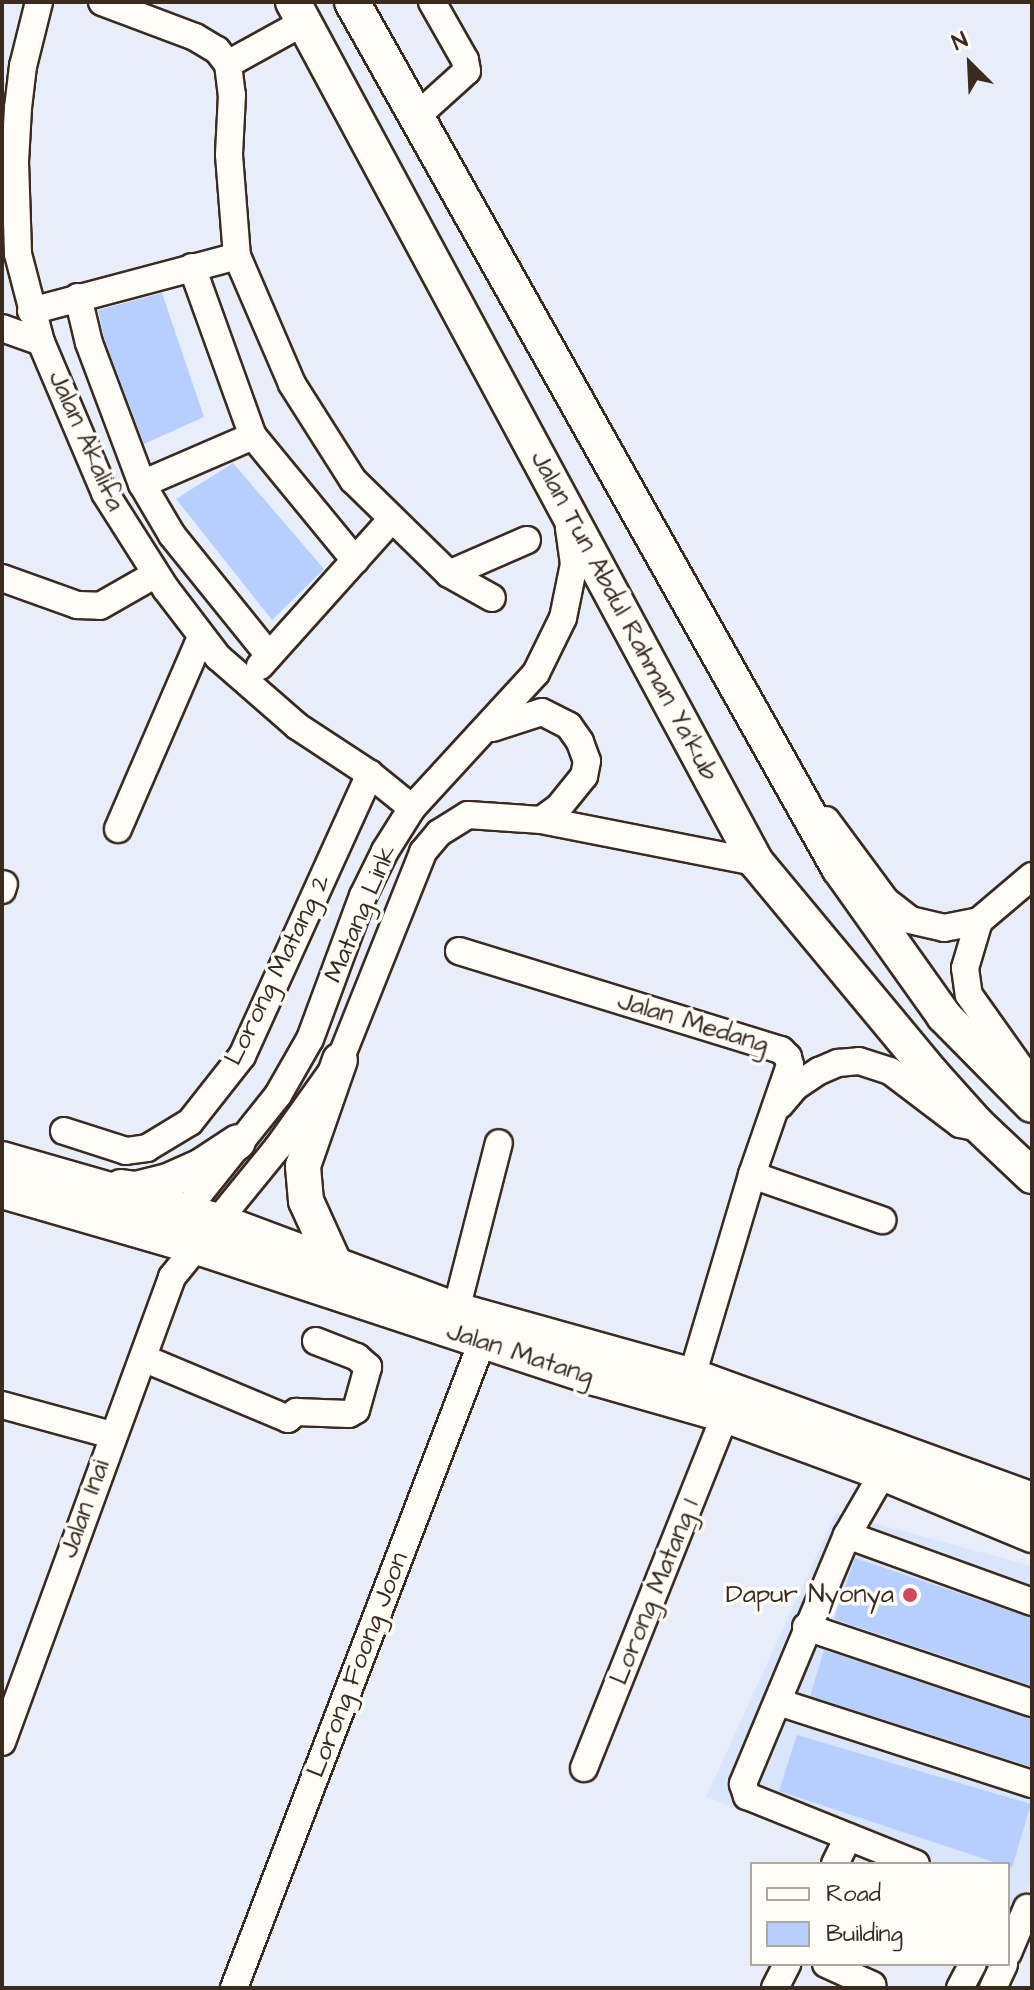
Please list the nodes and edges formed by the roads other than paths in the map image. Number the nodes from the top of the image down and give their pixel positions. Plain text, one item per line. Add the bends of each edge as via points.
1 (39, 2) edge
2 (102, 2) edge
3 (352, 2) edge
4 (432, 2) edge
5 (298, 12) edge
6 (228, 64) junction
7 (10, 105) edge
8 (417, 116) junction
9 (237, 256) junction
10 (192, 267) junction
11 (78, 297) junction
12 (31, 311) junction
13 (2, 328) edge
14 (41, 342) junction
15 (253, 436) junction
16 (142, 484) junction
17 (566, 506) junction
18 (391, 520) junction
19 (527, 540) dead end
20 (355, 560) junction
21 (156, 574) junction
22 (449, 574) junction
23 (2, 578) edge
24 (492, 598) dead end
25 (201, 637) junction
26 (269, 655) junction
27 (247, 680) junction
28 (489, 729) junction
29 (370, 774) junction
30 (793, 789) junction
31 (412, 808) junction
32 (541, 820) junction
33 (118, 829) dead end
34 (756, 862) junction
35 (1031, 879) edge
36 (979, 921) junction
37 (459, 951) dead end
38 (340, 1060) junction
39 (1032, 1084) edge
40 (1032, 1105) edge
41 (771, 1117) junction
42 (977, 1124) junction
43 (64, 1131) dead end
44 (238, 1142) junction
45 (499, 1143) dead end
46 (2, 1159) edge
47 (752, 1175) junction
48 (1032, 1176) edge
49 (97, 1185) junction
50 (2, 1191) edge
51 (882, 1220) dead end
52 (175, 1224) junction
53 (209, 1234) junction
54 (336, 1267) junction
55 (172, 1277) junction
56 (456, 1310) junction
57 (316, 1341) dead end
58 (482, 1342) junction
59 (143, 1358) junction
60 (692, 1376) junction
61 (2, 1405) edge
62 (725, 1415) junction
63 (112, 1435) junction
64 (883, 1473) junction
65 (1032, 1500) edge
66 (847, 1535) junction
67 (1032, 1535) edge
68 (1032, 1602) edge
69 (806, 1627) junction
70 (778, 1702) junction
71 (1032, 1703) edge
72 (2, 1742) edge
73 (584, 1768) dead end
74 (1032, 1784) edge
75 (842, 1856) edge
76 (898, 1862) edge
77 (1022, 1901) edge
78 (1011, 1939) edge
79 (786, 1966) edge
80 (830, 1966) edge
81 (972, 1966) edge
82 (1003, 1966) edge
83 (874, 1987) edge
84 (234, 1988) edge
85 (775, 1988) edge
86 (960, 1988) edge
87 (993, 1988) edge

1 - 7 street, Jalan Akalifa
2 - 6 street via 195,37
3 - 8 main road
4 - 8 street via 467,71
5 - 6 street
5 - 17 main road, Jalan Tun Abdul Rahman Ya'kub
6 - 9 street
7 - 12 street, Jalan Akalifa via 18,254
8 - 30 main road
9 - 10 street
9 - 18 street via 267,334 307,409 353,480
10 - 11 street
10 - 15 street
11 - 12 street
11 - 16 street via 89,343
12 - 14 street, Jalan Akalifa
13 - 14 street
14 - 21 street, Jalan Akalifa via 105,493
15 - 16 street
15 - 20 street
16 - 26 street via 172,535
17 - 28 street, Matang Link via 574,564 563,618 536,673
17 - 34 main road, Jalan Tun Abdul Rahman Ya'kub
18 - 20 street
18 - 22 street
19 - 22 street
20 - 26 street
21 - 23 street via 100,606 77,605
21 - 25 street, Jalan Akalifa
22 - 24 street
25 - 27 street, Jalan Akalifa
25 - 33 street
26 - 27 street
27 - 29 street, Jalan Akalifa via 297,726
28 - 31 street, Matang Link
28 - 32 street via 542,712 569,726 580,742 587,761 584,776
29 - 31 street, Jalan Akalifa
29 - 43 street, Lorong Matang 2 via 242,1056 190,1122 147,1148 126,1151
30 - 36 street via 828,822 886,901 910,920 944,928
30 - 40 main road via 839,868 944,1016
31 - 44 street, Matang Link via 363,896 310,1039 278,1095
32 - 34 street, Matang Link
32 - 38 street, Matang Link via 468,815 439,833 423,852
34 - 42 main road, Jalan Tun Abdul Rahman Ya'kub
35 - 36 street
36 - 39 street via 965,968 969,995
37 - 41 street, Jalan Medang via 781,1050 790,1065
38 - 53 street, Matang Link
38 - 54 main road via 303,1166 306,1201
41 - 42 street via 795,1087 819,1071 859,1061 890,1071 960,1124
41 - 47 street, Jalan Medang
42 - 48 main road, Jalan Tun Abdul Rahman Ya'kub
44 - 49 main road via 168,1181 136,1189
44 - 52 street, Matang Link
45 - 56 street
46 - 49 main road, Jalan Matang
47 - 51 street
47 - 60 street, Jalan Medang
49 - 52 main road, Jalan Matang
50 - 52 main road, Jalan Matang
52 - 53 main road, Jalan Matang
52 - 55 street
53 - 54 main road, Jalan Matang
53 - 55 street, Matang Link
53 - 58 main road, Jalan Matang
54 - 56 main road, Jalan Matang
55 - 59 street, Jalan Inai
56 - 60 main road, Jalan Matang
57 - 59 street via 357,1357 368,1367 356,1410 349,1414 296,1412 288,1419
58 - 62 main road, Jalan Matang
58 - 84 street, Lorong Foong Joon
59 - 63 street, Jalan Inai
60 - 65 main road, Jalan Matang
61 - 63 street
62 - 64 main road, Jalan Matang
62 - 73 street, Lorong Matang 1
63 - 72 street, Jalan Inai
64 - 66 street
64 - 67 main road, Jalan Matang
66 - 68 street
66 - 69 street
69 - 70 street
69 - 71 street
70 - 74 street
70 - 75 street via 743,1784 747,1796
75 - 76 street
77 - 78 street
79 - 85 street
80 - 83 street
81 - 86 street
82 - 87 street

